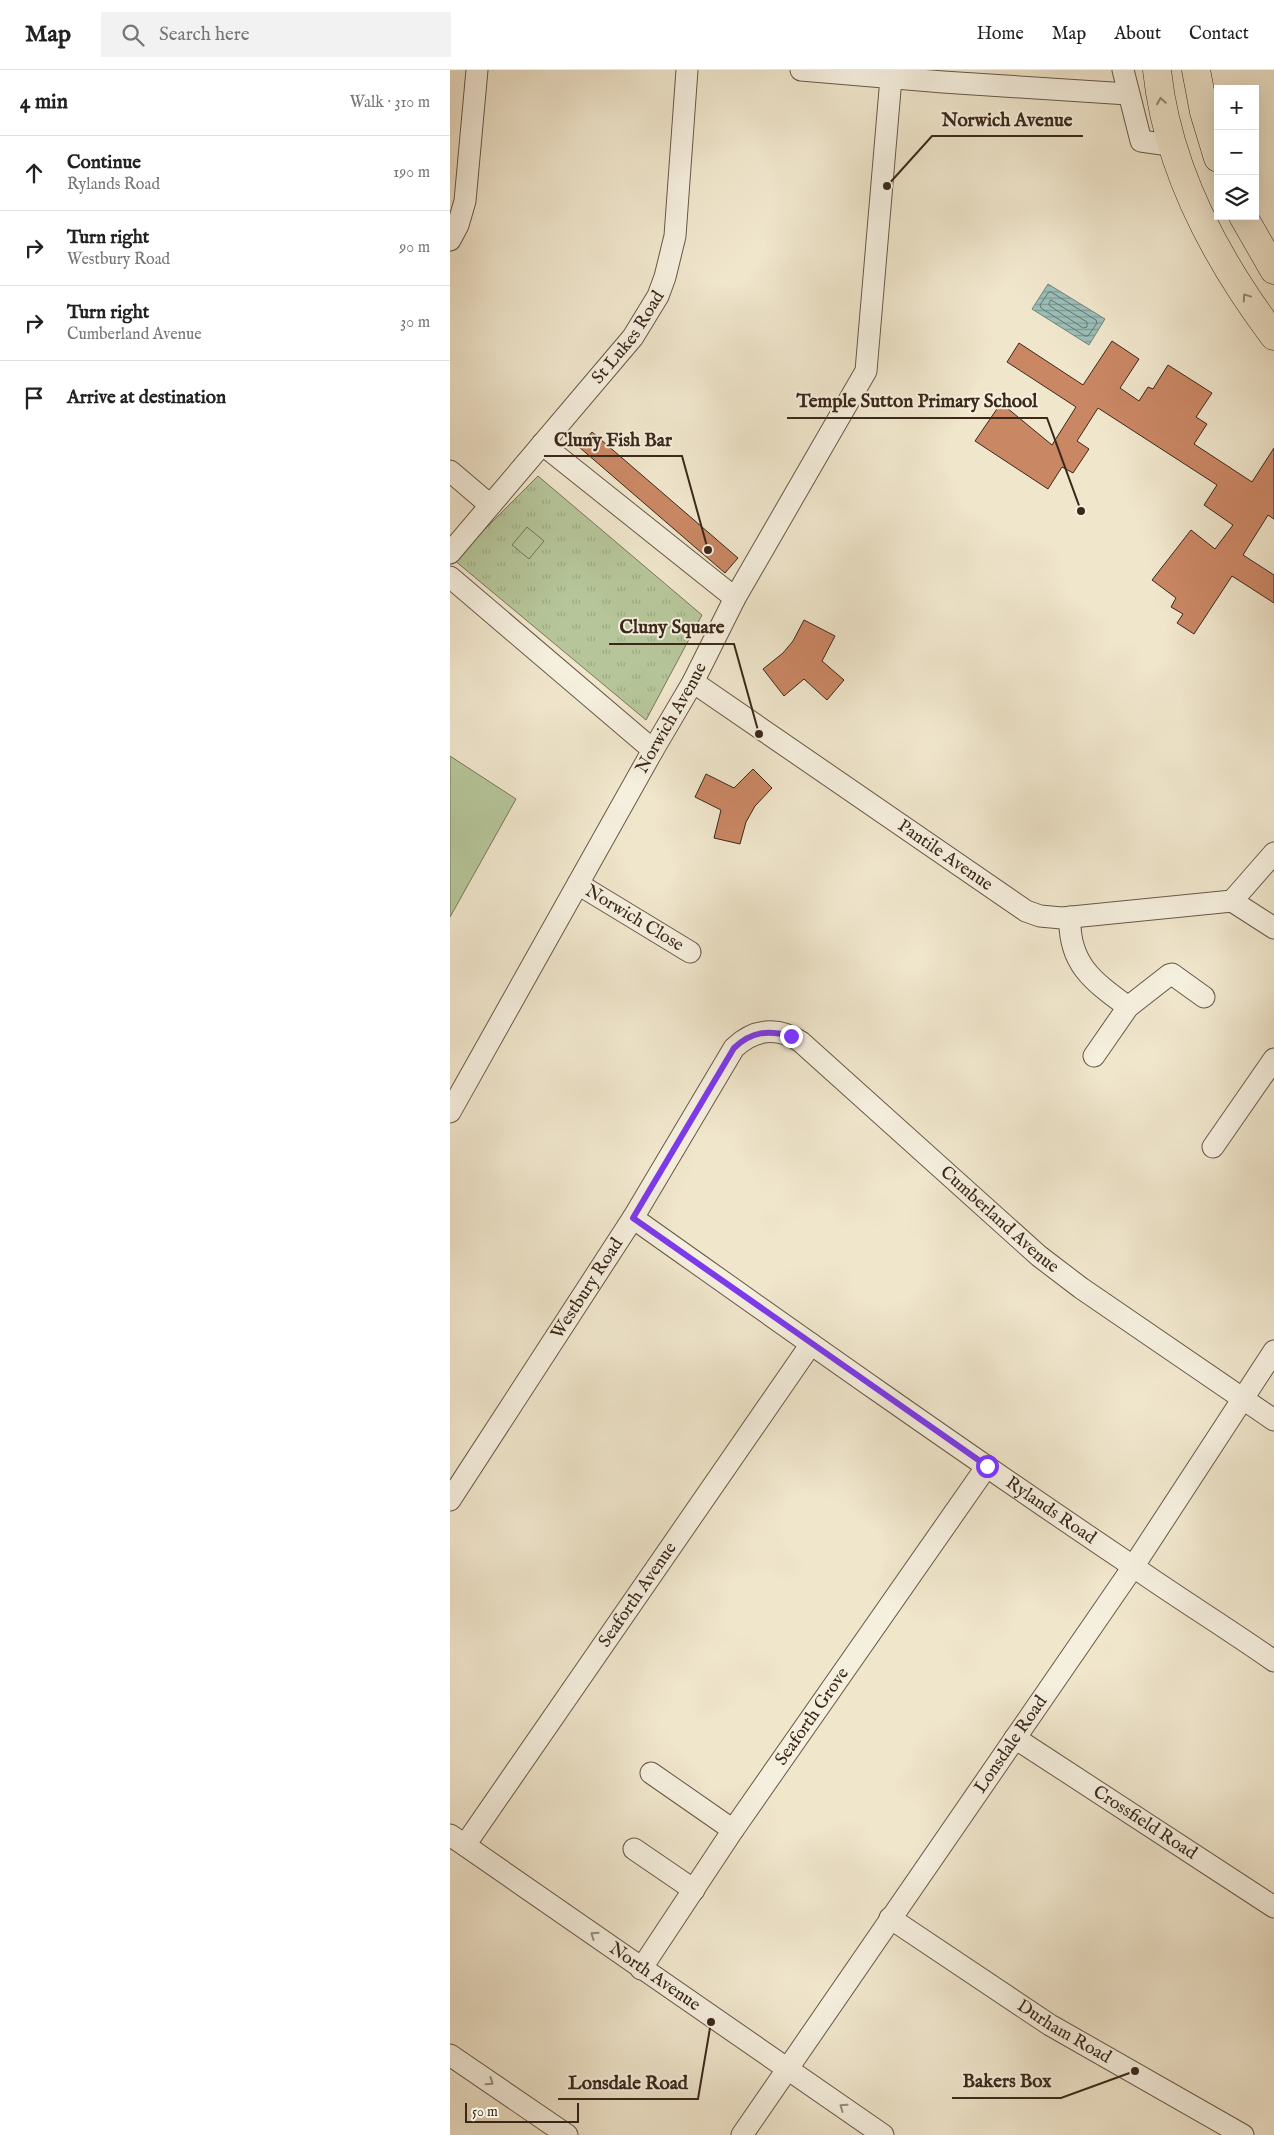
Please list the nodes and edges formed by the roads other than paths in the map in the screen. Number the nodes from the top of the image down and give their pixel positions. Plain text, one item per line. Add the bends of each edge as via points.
1 (477, 70) edge
2 (687, 70) edge
3 (801, 70) edge
4 (1123, 70) edge
5 (1157, 70) edge
6 (1196, 70) edge
7 (943, 76) edge
8 (891, 78) junction
9 (1128, 94) junction
10 (1172, 142) junction
11 (1214, 145) edge
12 (1245, 220) edge
13 (450, 240) edge
14 (1274, 270) edge
15 (1274, 336) edge
16 (542, 444) junction
17 (450, 471) edge
18 (490, 505) junction
19 (450, 553) edge
20 (450, 577) edge
21 (735, 598) junction
22 (693, 682) junction
23 (653, 750) junction
24 (1274, 853) edge
25 (578, 884) junction
26 (1232, 901) junction
27 (1070, 917) junction
28 (1274, 928) edge
29 (690, 952) dead end
30 (1204, 997) dead end
31 (1128, 1007) junction
32 (734, 1048) joint
33 (1094, 1056) dead end
34 (1274, 1059) edge
35 (450, 1112) edge
36 (1213, 1146) dead end
37 (633, 1218) junction
38 (811, 1344) junction
39 (1274, 1351) edge
40 (1242, 1398) junction
41 (1274, 1420) edge
42 (987, 1466) junction
43 (450, 1500) edge
44 (1132, 1567) junction
45 (1274, 1661) edge
46 (1015, 1738) junction
47 (650, 1773) dead end
48 (733, 1830) junction
49 (457, 1840) edge
50 (634, 1849) dead end
51 (694, 1890) junction
52 (1274, 1907) edge
53 (890, 1918) junction
54 (642, 1969) junction
55 (450, 2054) edge
56 (787, 2069) junction
57 (567, 2135) edge
58 (742, 2135) edge
59 (883, 2135) edge
60 (1243, 2135) edge

1 - 13 street via 464,201
2 - 16 street, St Lukes Road via 675,236 658,296 633,337
3 - 8 street
4 - 9 street
10 -> 5 main road via 1161,105
6 - 11 main road
7 - 8 street
7 - 9 street
8 - 21 street, Norwich Avenue via 866,372
9 - 10 street via 1141,141
15 -> 10 main road via 1242,291 1189,194
12 - 14 main road
16 - 18 street, St Lukes Road
16 - 21 street
17 - 18 street
18 - 19 street, St Lukes Road
20 - 23 street
21 - 22 street, Norwich Avenue
22 - 23 street, Norwich Avenue
22 - 27 street, Pantile Avenue via 1026,911 1040,916
23 - 25 street, Norwich Avenue
24 - 26 street
25 - 29 street, Norwich Close
25 - 35 street, Norwich Avenue
26 - 27 street, Pantile Avenue
26 - 28 street
27 - 31 street via 1073,950 1079,964 1098,985
30 - 31 street via 1172,974
31 - 33 street
32 - 37 street, Westbury Road
32 - 40 street, Cumberland Avenue via 744,1039 765,1031 791,1036 1038,1256
34 - 36 street
37 - 38 street, Rylands Road
37 - 43 street, Westbury Road
38 - 42 street, Rylands Road
38 - 49 street, Seaforth Avenue
39 - 40 street, Lonsdale Road
40 - 41 street, Cumberland Avenue
40 - 44 street, Lonsdale Road
42 - 44 street, Rylands Road
42 - 48 street, Seaforth Grove
44 - 45 street, Rylands Road
44 - 46 street, Lonsdale Road
46 - 52 street, Crossfield Road
46 - 53 street, Lonsdale Road
47 - 48 street
48 - 51 street, Seaforth Grove
54 -> 49 street, North Avenue
50 - 51 street
51 - 54 street, Seaforth Grove
53 - 56 street, Lonsdale Road
53 - 60 street, Durham Road via 1050,2025
54 - 56 street, North Avenue
55 -> 57 street
56 - 58 street, Lonsdale Road
59 -> 56 street, North Avenue

